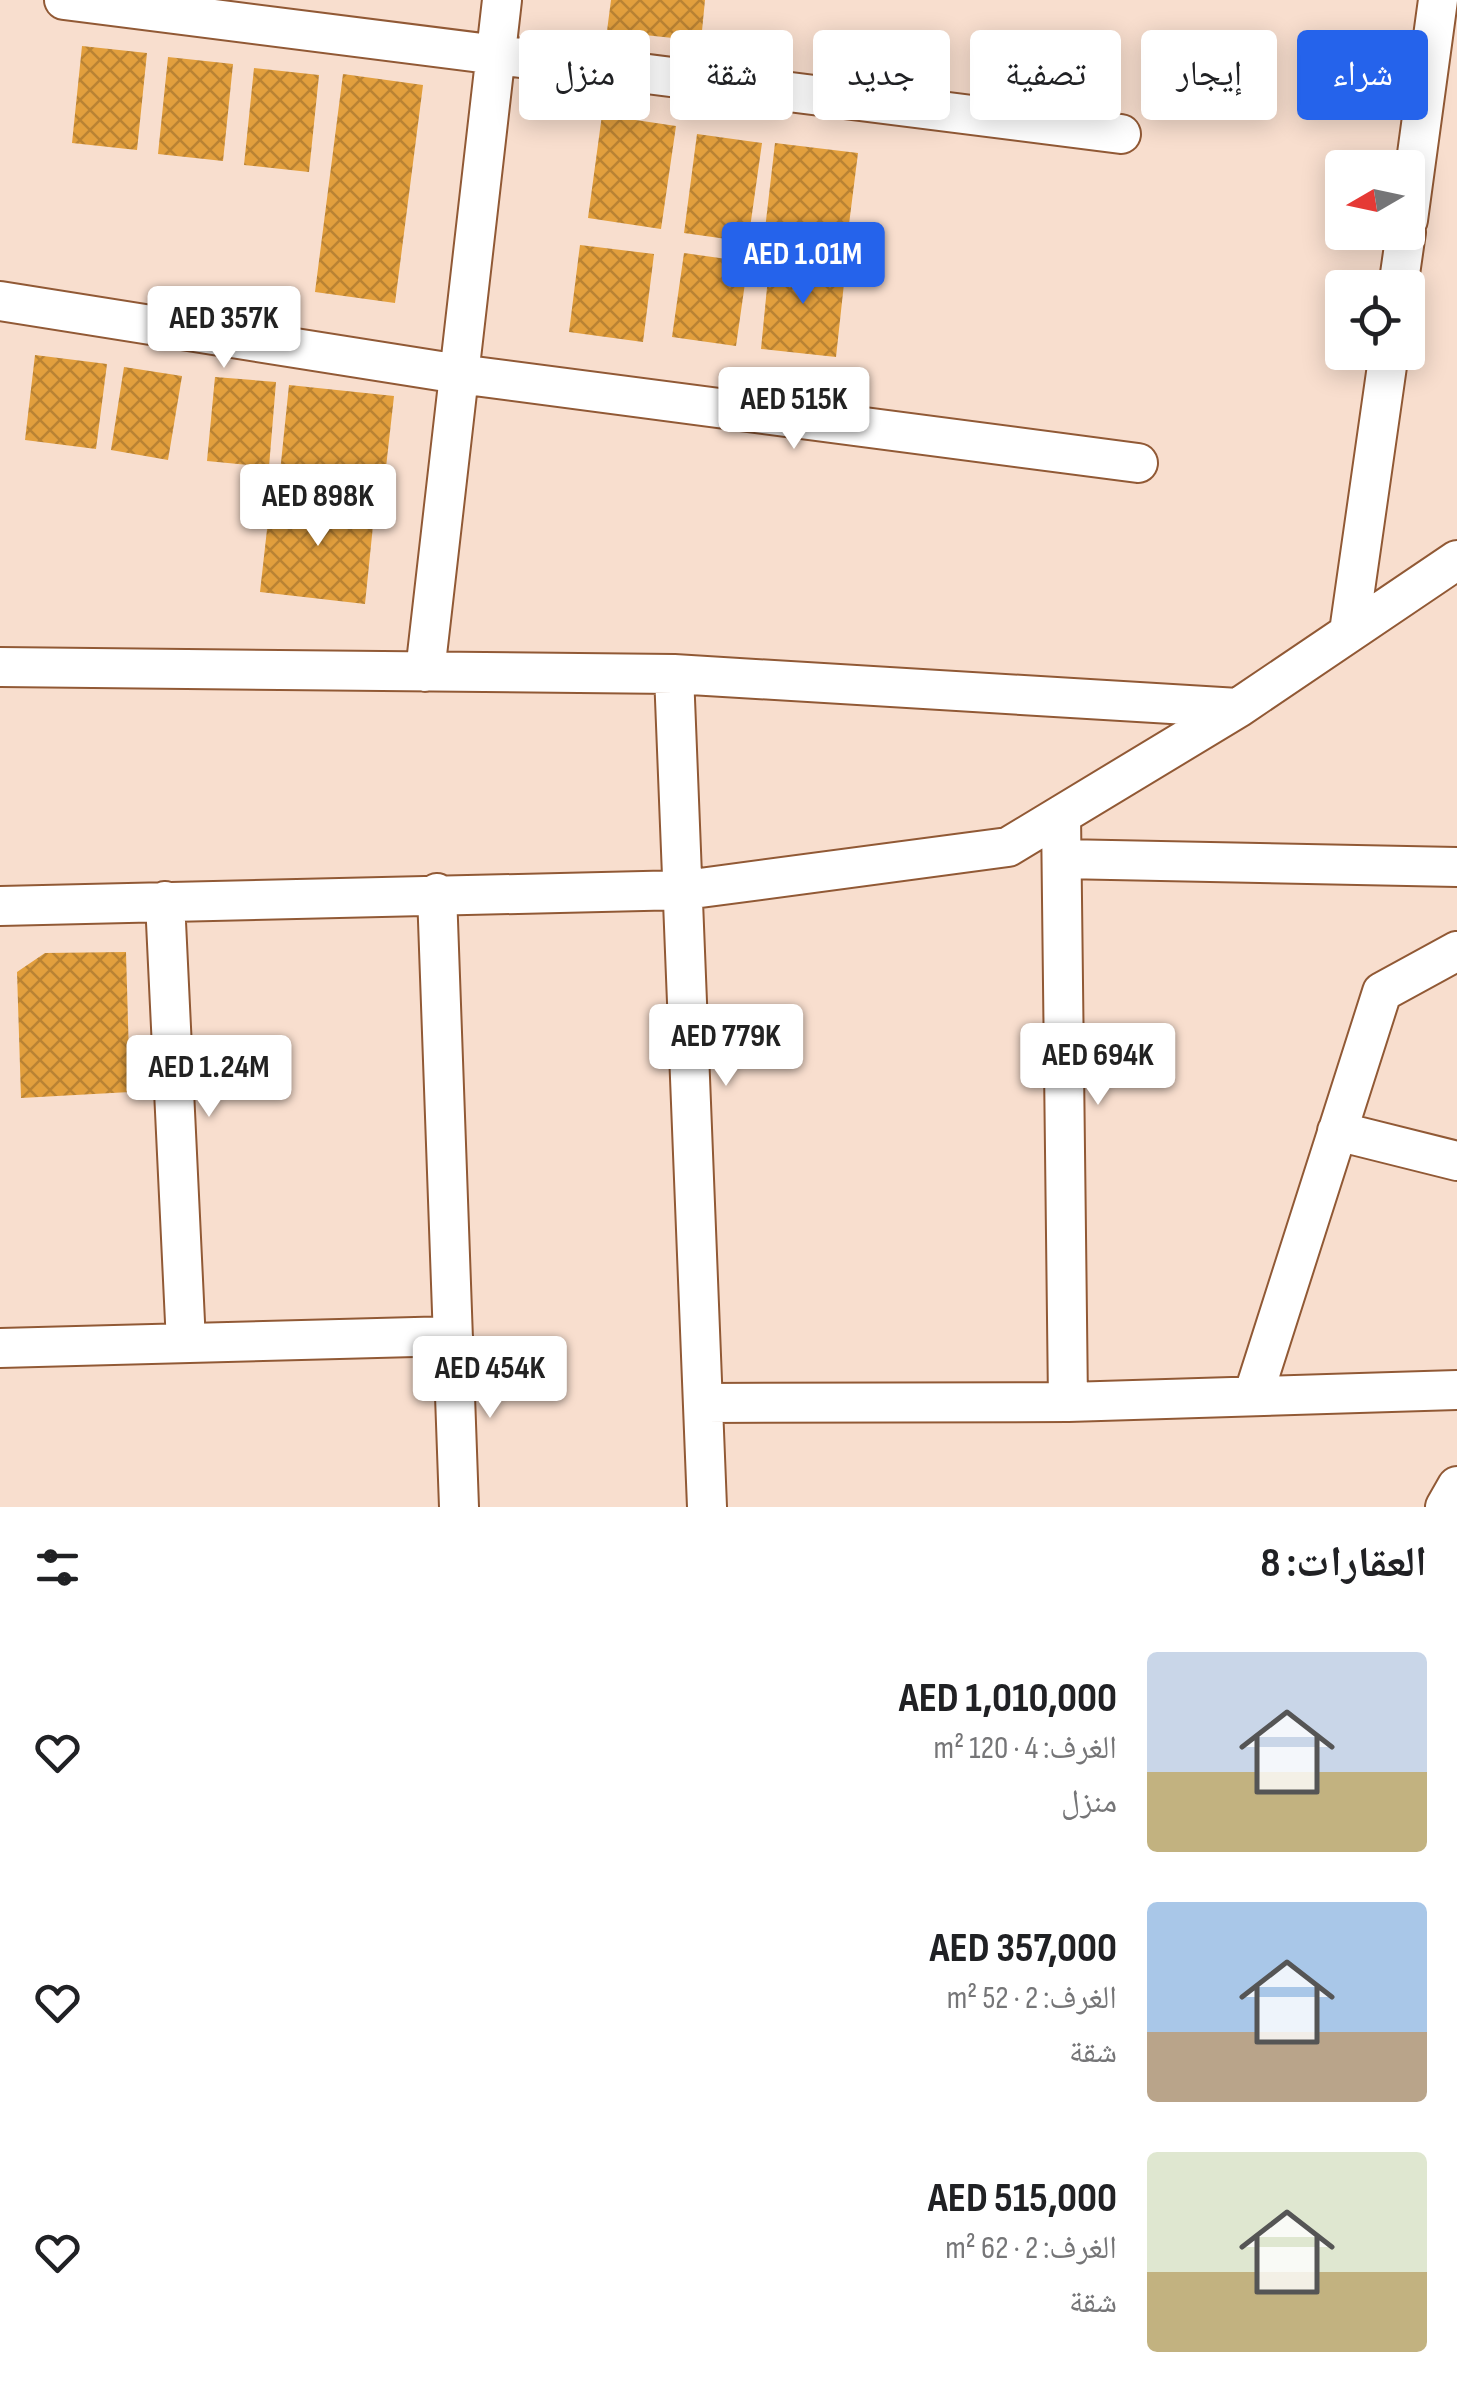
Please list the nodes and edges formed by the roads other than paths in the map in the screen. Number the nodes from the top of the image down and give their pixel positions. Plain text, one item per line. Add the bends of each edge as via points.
1 (64, 0) edge
2 (502, 0) edge
3 (1438, 0) edge
4 (1445, 46) edge
5 (496, 54) junction
6 (1121, 134) dead end
7 (1423, 150) edge
8 (0, 301) edge
9 (1386, 370) edge
10 (459, 374) junction
11 (1138, 463) dead end
12 (1457, 560) edge
13 (1349, 632) junction
14 (0, 667) edge
15 (425, 672) junction
16 (674, 674) junction
17 (1238, 708) junction
18 (1061, 815) junction
19 (1062, 859) junction
20 (1457, 867) edge
21 (686, 890) junction
22 (437, 893) junction
23 (164, 901) junction
24 (0, 906) edge
25 (1457, 951) edge
26 (1338, 1131) junction
27 (1457, 1161) edge
28 (453, 1336) junction
29 (186, 1343) junction
30 (0, 1348) edge
31 (1457, 1390) edge
32 (1253, 1396) junction
33 (1068, 1402) junction
34 (703, 1404) junction
35 (1457, 1486) edge
36 (459, 1507) edge
37 (706, 1507) edge
38 (1444, 1507) edge

1 - 5 street
2 - 5 street
3 - 4 street
4 - 7 street
5 - 6 street
5 - 10 street
8 - 10 street
9 - 13 street
10 - 11 street
10 - 15 street
12 - 13 street
13 - 17 street
14 - 15 street
15 - 16 street
16 - 17 street
16 - 21 street
17 - 18 street
18 - 19 street
18 - 21 street via 1008,848
19 - 20 street
19 - 33 street
21 - 22 street
21 - 34 street
22 - 23 street
22 - 28 street
23 - 24 street
23 - 29 street
25 - 26 street via 1382,992
26 - 27 street
26 - 32 street
28 - 29 street
28 - 36 street
29 - 30 street
31 - 32 street
32 - 33 street
33 - 34 street
34 - 37 street
35 - 38 street

